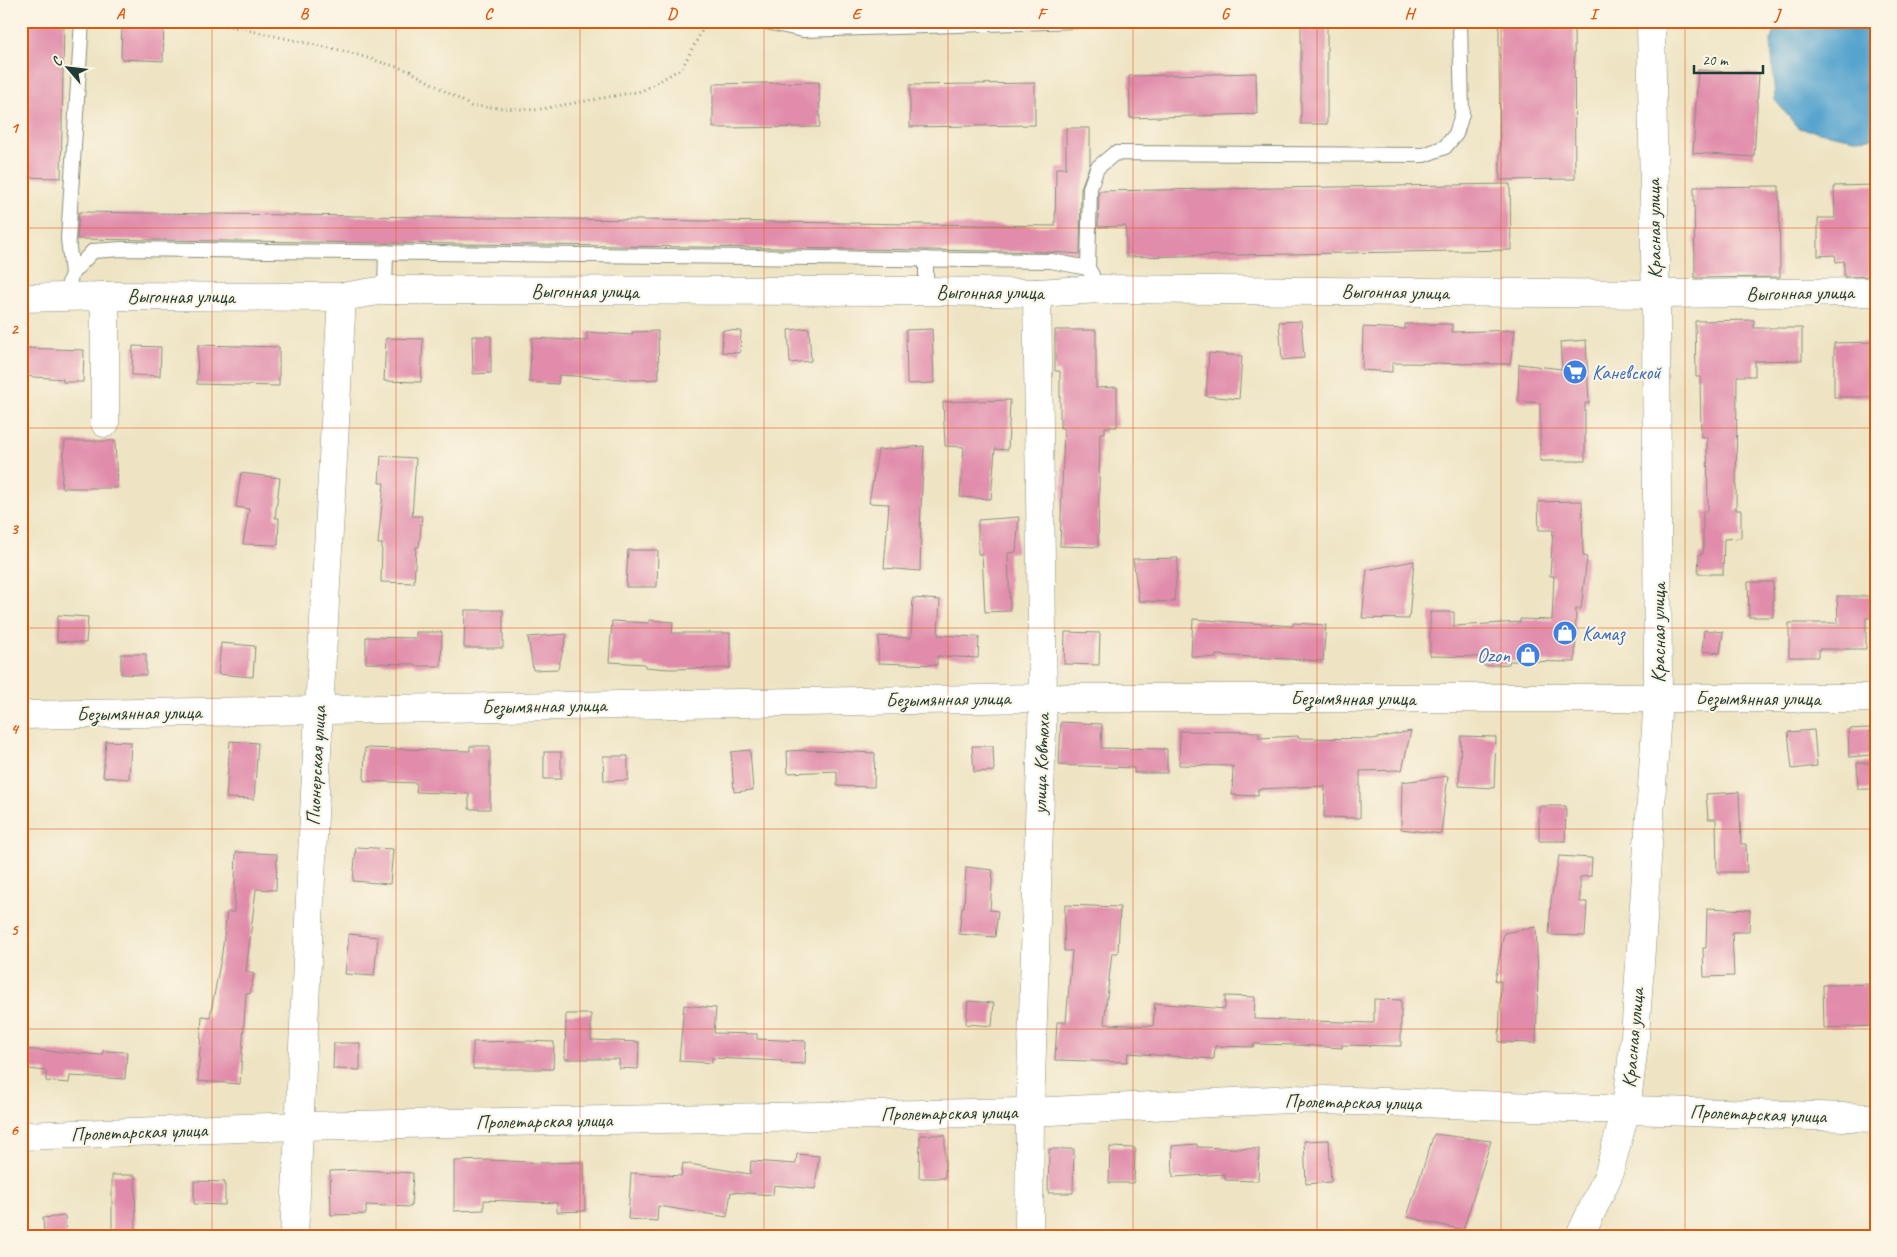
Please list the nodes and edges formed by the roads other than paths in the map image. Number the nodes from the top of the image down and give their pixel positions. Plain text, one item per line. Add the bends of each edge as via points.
1 (82, 21) edge
2 (762, 21) edge
3 (1076, 21) edge
4 (1460, 21) edge
5 (1651, 21) edge
6 (386, 252) junction
7 (926, 259) junction
8 (1094, 278) junction
9 (68, 285) junction
10 (385, 290) junction
11 (926, 291) junction
12 (1876, 292) edge
13 (1037, 293) junction
14 (1655, 294) junction
15 (105, 296) junction
16 (342, 296) junction
17 (21, 298) edge
18 (105, 423) dead end
19 (1043, 698) junction
20 (1658, 698) junction
21 (1876, 698) edge
22 (319, 710) junction
23 (21, 715) edge
24 (1626, 1109) junction
25 (1030, 1112) junction
26 (1876, 1118) edge
27 (298, 1126) junction
28 (21, 1136) edge
29 (294, 1236) edge
30 (1029, 1236) edge
31 (1580, 1236) edge

1 - 9 lane
2 - 3 lane via 803,30
4 - 8 lane via 1462,114 1456,134 1445,147 1424,155 1116,153 1097,168 1090,188
5 - 14 street, Красная улица
6 - 7 lane
6 - 9 lane via 94,251
6 - 10 lane
7 - 8 lane via 1051,260
7 - 11 lane
8 - 13 street, Выгонная улица
8 - 14 street, Выгонная улица
9 - 15 street, Выгонная улица
9 - 17 street, Выгонная улица
10 - 11 street, Выгонная улица
10 - 16 street, Выгонная улица
11 - 13 street, Выгонная улица
12 - 14 street, Выгонная улица
13 - 19 street, улица Ковтюха
14 - 20 street, Красная улица
15 - 16 street, Выгонная улица
15 - 18 street, Выгонная улица
16 - 22 street, Пионерская улица
19 - 20 street, Безымянная улица
19 - 22 street, Безымянная улица
19 - 25 street, улица Ковтюха
20 - 21 street, Безымянная улица
20 - 24 street, Красная улица via 1635,1037
22 - 23 street, Безымянная улица
22 - 27 street, Пионерская улица
24 - 25 street, Пролетарская улица via 1290,1099
24 - 26 street, Пролетарская улица
24 - 31 street, Красная улица via 1608,1176
25 - 27 street, Пролетарская улица
25 - 30 street, улица Ковтюха
27 - 28 street, Пролетарская улица
27 - 29 street, Пионерская улица

